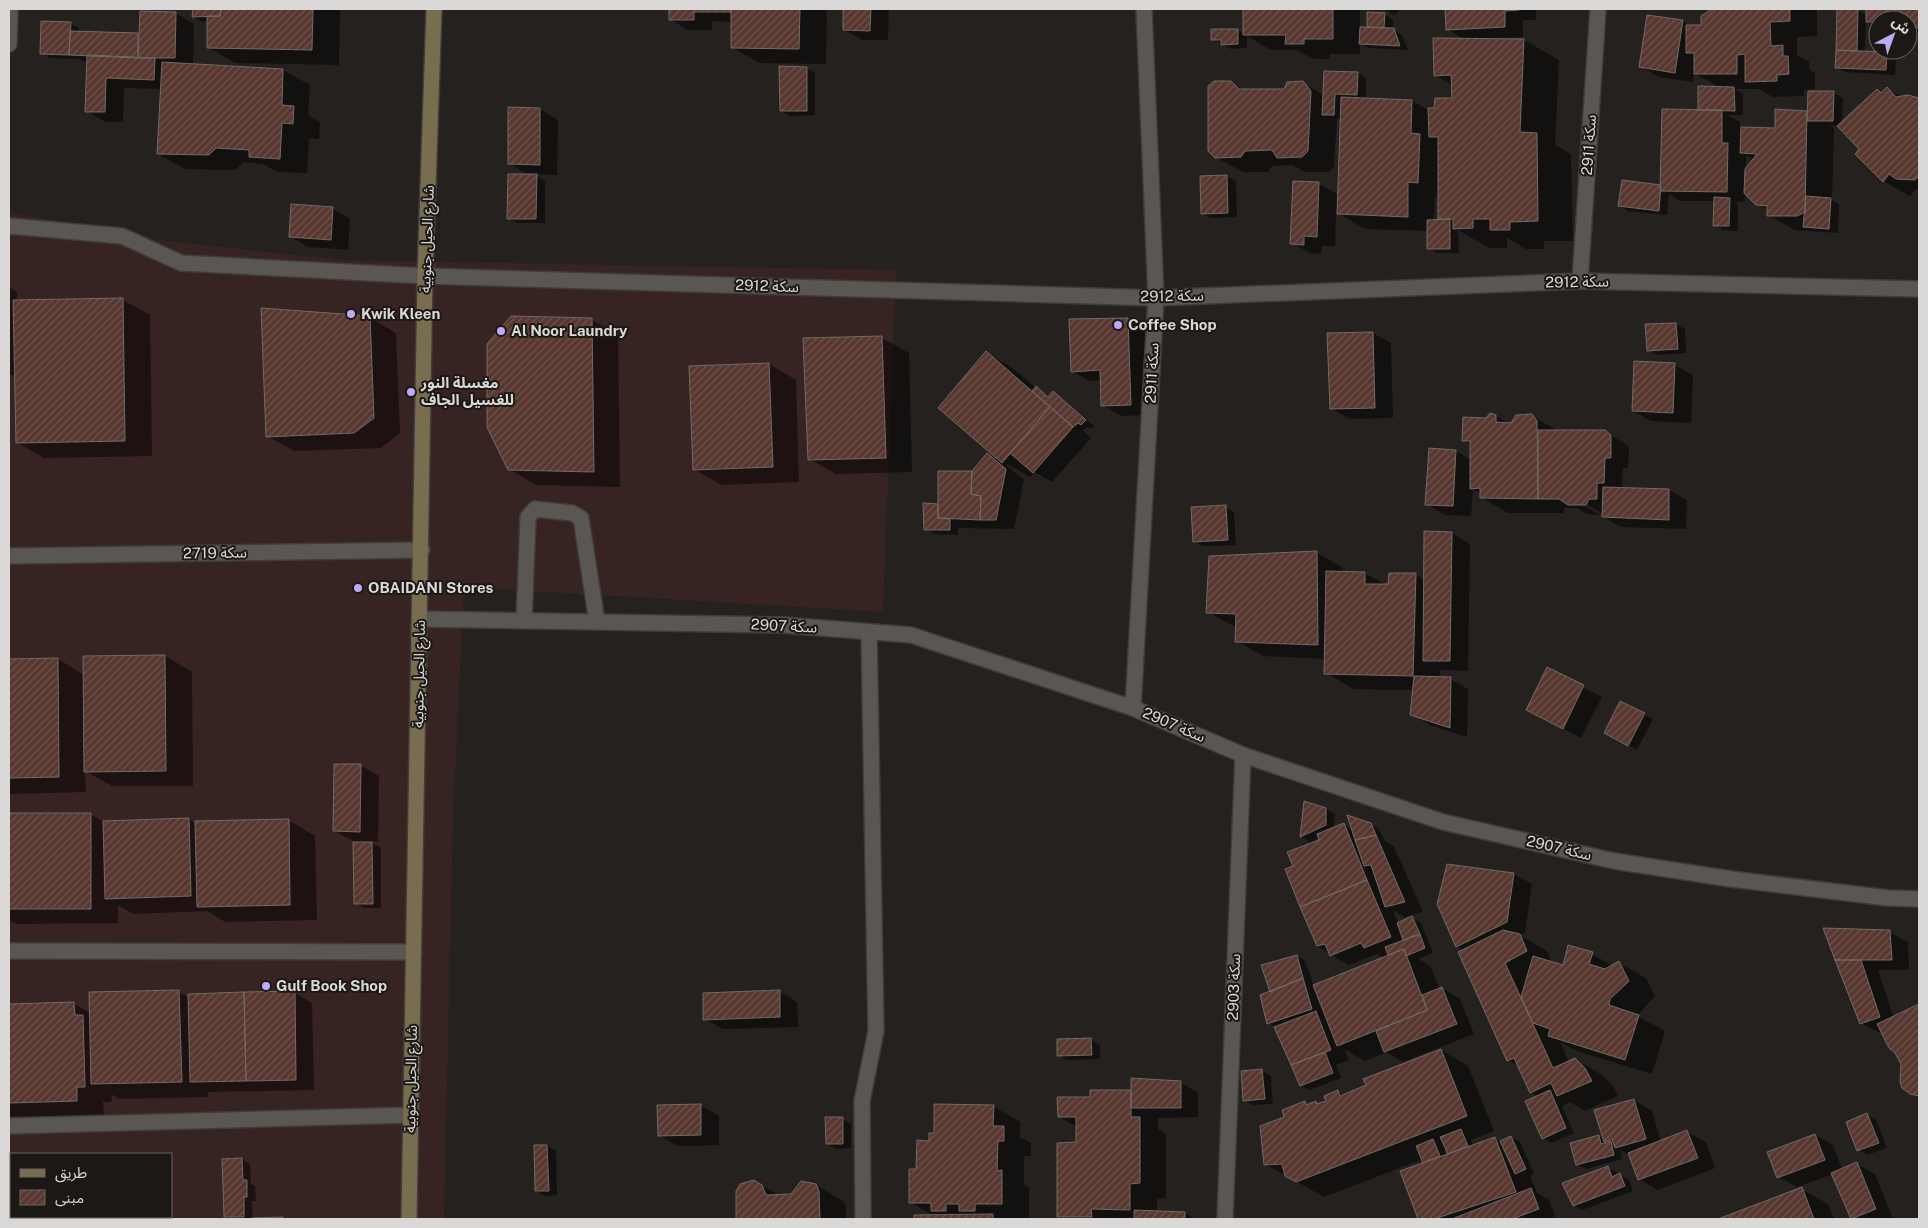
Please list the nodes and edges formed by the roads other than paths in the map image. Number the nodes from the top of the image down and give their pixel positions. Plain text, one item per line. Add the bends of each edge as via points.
1 (10, 9) edge
2 (434, 9) edge
3 (1144, 9) edge
4 (1598, 9) edge
5 (9, 44) edge
6 (9, 226) edge
7 (425, 276) junction
8 (1580, 281) junction
9 (1919, 289) edge
10 (1156, 298) junction
11 (422, 550) junction
12 (9, 556) edge
13 (420, 620) junction
14 (524, 621) junction
15 (598, 622) junction
16 (869, 632) junction
17 (1133, 708) junction
18 (1243, 755) junction
19 (1919, 899) edge
20 (9, 951) edge
21 (414, 952) junction
22 (411, 1115) junction
23 (9, 1126) edge
24 (409, 1219) edge
25 (863, 1219) edge
26 (1225, 1219) edge

1 - 5 street
2 - 7 street, شارع الحيل جنوبية
3 - 10 street, سكة 2911
4 - 8 street, سكة 2911
6 - 7 street, سكة 2912 via 122,236 181,263
7 - 10 street, سكة 2912
7 - 11 street, شارع الحيل جنوبية
8 - 9 street, سكة 2912
8 - 10 street, سكة 2912
10 - 17 street, سكة 2911
11 - 12 street, سكة 2719
11 - 13 street, شارع الحيل جنوبية
13 - 14 street, سكة 2907
13 - 21 street, شارع الحيل جنوبية
14 - 15 street, سكة 2907
14 - 15 street via 528,517 535,509 572,513 580,518
15 - 16 street, سكة 2907 via 784,625
16 - 17 street, سكة 2907 via 911,635
16 - 25 street via 876,1032 862,1101
17 - 18 street, سكة 2907
18 - 19 street, سكة 2907 via 1443,822 1614,861 1731,879
18 - 26 street, سكة 2903
20 - 21 street
21 - 22 street, شارع الحيل جنوبية
22 - 23 street
22 - 24 street, شارع الحيل جنوبية

